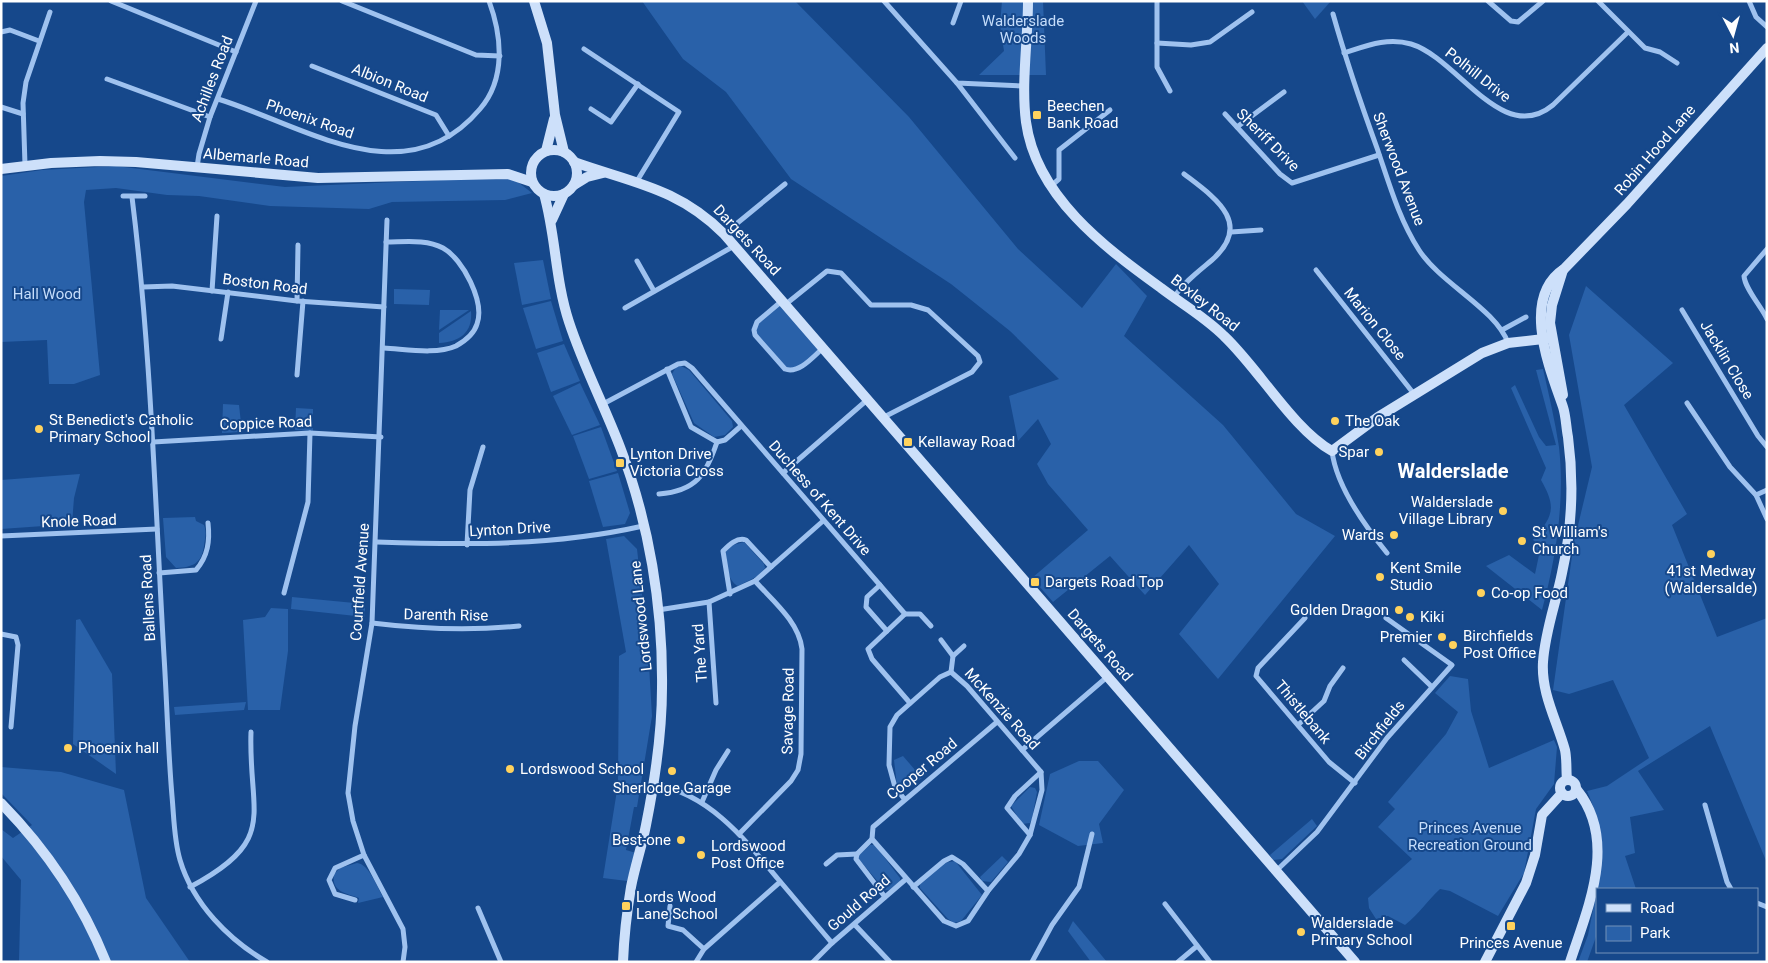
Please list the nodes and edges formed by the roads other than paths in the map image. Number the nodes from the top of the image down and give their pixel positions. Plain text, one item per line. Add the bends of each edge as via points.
1 (111, 1) edge
2 (256, 1) edge
3 (342, 1) edge
4 (490, 1) edge
5 (534, 1) edge
6 (884, 1) edge
7 (961, 1) edge
8 (1028, 1) edge
9 (1157, 1) edge
10 (1488, 1) edge
11 (1543, 1) edge
12 (1748, 1) edge
13 (1599, 2) edge
14 (50, 12) dead end
15 (1252, 12) dead end
16 (1333, 14) dead end
17 (953, 23) dead end
18 (1767, 27) edge
19 (1, 32) edge
20 (1628, 32) junction
21 (39, 41) junction
22 (1157, 43) junction
23 (584, 49) dead end
24 (1766, 49) edge
25 (236, 52) junction
26 (1344, 53) junction
27 (500, 56) junction
28 (1677, 63) dead end
29 (312, 66) dead end
30 (107, 78) dead end
31 (638, 84) junction
32 (957, 84) junction
33 (1025, 86) junction
34 (1170, 91) dead end
35 (1284, 92) dead end
36 (218, 99) junction
37 (1, 107) edge
38 (591, 108) dead end
39 (1110, 110) dead end
40 (23, 114) junction
41 (1225, 114) dead end
42 (555, 115) junction
43 (210, 118) junction
44 (1237, 127) junction
45 (449, 136) junction
46 (546, 151) junction
47 (564, 152) junction
48 (1379, 155) junction
49 (1015, 158) dead end
50 (574, 162) junction
51 (532, 164) junction
52 (24, 165) junction
53 (197, 168) junction
54 (1, 169) edge
55 (603, 173) junction
56 (508, 174) junction
57 (1184, 174) dead end
58 (532, 182) junction
59 (637, 182) junction
60 (785, 184) dead end
61 (574, 185) junction
62 (1052, 186) junction
63 (544, 194) junction
64 (564, 194) junction
65 (123, 196) dead end
66 (145, 196) dead end
67 (132, 197) junction
68 (217, 216) dead end
69 (387, 220) dead end
70 (552, 220) junction
71 (1261, 230) dead end
72 (1231, 232) junction
73 (724, 234) junction
74 (386, 242) junction
75 (298, 245) dead end
76 (734, 246) junction
77 (1767, 249) edge
78 (637, 262) dead end
79 (1316, 270) dead end
80 (143, 287) junction
81 (212, 290) junction
82 (654, 291) junction
83 (228, 292) junction
84 (1174, 297) junction
85 (300, 301) junction
86 (784, 302) junction
87 (384, 307) junction
88 (625, 308) dead end
89 (1682, 310) dead end
90 (1526, 317) dead end
91 (1767, 320) edge
92 (1502, 330) junction
93 (1547, 338) junction
94 (221, 339) dead end
95 (1508, 343) junction
96 (384, 348) junction
97 (823, 348) junction
98 (667, 369) junction
99 (297, 375) dead end
100 (1414, 394) junction
101 (868, 400) junction
102 (1687, 403) dead end
103 (602, 404) junction
104 (884, 418) junction
105 (741, 426) junction
106 (310, 433) junction
107 (381, 437) junction
108 (153, 442) junction
109 (717, 442) junction
110 (1767, 447) edge
111 (483, 448) dead end
112 (1332, 452) junction
113 (783, 473) junction
114 (1767, 490) edge
115 (659, 494) dead end
116 (1756, 495) junction
117 (1767, 519) edge
118 (823, 521) junction
119 (208, 523) dead end
120 (643, 526) junction
121 (157, 529) junction
122 (1, 536) edge
123 (377, 542) junction
124 (467, 544) junction
125 (1387, 553) dead end
126 (771, 567) junction
127 (159, 573) junction
128 (755, 581) junction
129 (880, 585) junction
130 (284, 593) dead end
131 (730, 594) junction
132 (709, 602) junction
133 (658, 610) junction
134 (905, 614) junction
135 (1305, 618) dead end
136 (1386, 618) dead end
137 (372, 623) junction
138 (519, 626) dead end
139 (931, 626) dead end
140 (887, 631) junction
141 (1, 634) edge
142 (941, 640) dead end
143 (964, 646) dead end
144 (953, 656) junction
145 (1404, 660) dead end
146 (1343, 668) dead end
147 (951, 672) junction
148 (1108, 677) junction
149 (1431, 686) junction
150 (716, 703) dead end
151 (910, 703) junction
152 (997, 722) junction
153 (1298, 725) junction
154 (11, 727) dead end
155 (251, 732) dead end
156 (1022, 750) junction
157 (728, 751) dead end
158 (1041, 772) junction
159 (1566, 780) junction
160 (1355, 783) junction
161 (654, 784) junction
162 (1577, 790) junction
163 (1562, 793) junction
164 (904, 800) junction
165 (702, 802) junction
166 (1, 803) edge
167 (1704, 804) dead end
168 (739, 834) junction
169 (1092, 834) dead end
170 (1030, 835) junction
171 (872, 839) junction
172 (856, 854) junction
173 (364, 856) junction
174 (826, 864) dead end
175 (1276, 871) junction
176 (906, 878) junction
177 (780, 882) junction
178 (190, 887) junction
179 (913, 887) junction
180 (1731, 888) edge
181 (988, 891) junction
182 (885, 897) junction
183 (355, 900) dead end
184 (1165, 904) dead end
185 (670, 906) dead end
186 (478, 908) dead end
187 (855, 925) junction
188 (668, 926) junction
189 (667, 934) dead end
190 (832, 943) junction
191 (1198, 946) junction
192 (704, 949) junction
193 (106, 962) edge
194 (267, 962) edge
195 (403, 962) edge
196 (502, 962) edge
197 (623, 962) edge
198 (696, 962) edge
199 (812, 962) edge
200 (890, 962) edge
201 (1032, 962) edge
202 (1178, 962) edge
203 (1210, 962) edge
204 (1354, 962) edge
205 (1485, 962) edge
206 (1570, 962) edge

1 - 25 street
2 - 25 street, Achilles Road
3 - 27 street via 476,55
4 - 27 street, Phoenix Road
5 - 42 street via 547,43
6 - 32 street
7 - 17 street
8 - 33 street
9 - 22 street
10 - 11 street via 1511,21 1518,22
12 - 18 street via 1756,17
13 - 20 street
14 - 21 street
15 - 22 street via 1210,42 1191,45
16 - 26 street, Sherwood Avenue
19 - 21 street via 10,30
20 - 26 street, Polhill Drive via 1553,105 1542,114 1528,118 1500,110 1433,55 1413,45 1378,42
20 - 28 street via 1645,48 1660,52
21 - 40 street via 26,82
22 - 34 street via 1157,67
23 - 31 street
24 - 93 street, Robin Hood Lane via 1564,269 1552,305
25 - 36 street, Achilles Road
26 - 48 street, Sherwood Avenue
27 - 45 street, Phoenix Road via 497,73 483,106
29 - 45 street, Albion Road via 436,115
30 - 43 street
31 - 38 street via 611,122
31 - 59 street via 679,112
32 - 33 street
32 - 49 street
33 - 62 street via 1026,122 1032,148
35 - 44 street
36 - 43 street, Achilles Road
36 - 45 street, Phoenix Road via 331,142 370,151 413,150
37 - 40 street
39 - 62 street via 1059,150 1059,179
40 - 52 street
41 - 44 street, Sheriff Drive
42 - 46 street
42 - 47 street
43 - 53 street, Achilles Road
44 - 48 street, Sheriff Drive via 1292,183
46 - 47 street
46 - 51 street
47 - 50 street
48 - 92 street, Sherwood Avenue via 1402,218 1420,252
50 - 55 street, Dargets Road
50 - 61 street via 577,170
51 - 56 street, Albemarle Road
51 - 58 street
52 - 53 street, Albemarle Road via 109,161
52 - 54 street, Albemarle Road
53 - 56 street, Albemarle Road via 318,178
55 - 59 street, Dargets Road
55 - 61 street
56 - 58 street, Albemarle Road
57 - 72 street via 1228,214
58 - 63 street, Lordswood Lane
59 - 73 street, Dargets Road via 684,202
60 - 73 street
61 - 64 street, Lordswood Lane
62 - 84 street, Boxley Road via 1079,219
63 - 64 street
63 - 70 street, Lordswood Lane
64 - 70 street, Lordswood Lane
65 - 67 street
66 - 67 street
67 - 80 street, Ballens Road
68 - 81 street
69 - 74 street, Courtfield Avenue
70 - 103 street, Lordswood Lane via 554,256 563,301
71 - 72 street
72 - 84 street via 1222,250
73 - 76 street, Dargets Road
74 - 87 street, Courtfield Avenue
74 - 96 street via 424,242 450,252 462,265 472,285 478,319 470,336 455,346
75 - 85 street
76 - 82 street
76 - 86 street, Dargets Road
77 - 91 street via 1744,276 1744,283
78 - 82 street
79 - 100 street, Marion Close
80 - 81 street, Boston Road
80 - 108 street, Ballens Road
81 - 83 street, Boston Road
82 - 88 street
83 - 85 street, Boston Road
83 - 94 street
84 - 112 street, Boxley Road via 1229,340 1302,427
85 - 87 street, Boston Road
85 - 99 street
86 - 97 street, Dargets Road
86 - 97 street via 757,322 755,335 790,371 799,368
86 - 104 street via 827,271 841,274 871,305 911,305 928,310 978,356 980,362 972,372
87 - 96 street, Courtfield Avenue
89 - 110 street, Jacklin Close
90 - 92 street
92 - 95 street, Sherwood Avenue
93 - 95 street
93 - 159 street via 1564,396 1572,477 1568,538 1543,663 1543,678 1566,753
95 - 100 street via 1482,353
96 - 107 street, Courtfield Avenue
97 - 101 street, Dargets Road
98 - 103 street, Duchess of Kent Drive
98 - 105 street, Duchess of Kent Drive via 685,363 692,368
98 - 109 street via 691,427
100 - 112 street via 1360,429
101 - 104 street, Dargets Road
101 - 113 street
102 - 116 street via 1730,467
103 - 120 street, Lordswood Lane via 627,466
104 - 148 street, Dargets Road
105 - 109 street via 725,440
105 - 113 street, Duchess of Kent Drive
106 - 107 street, Coppice Road
106 - 108 street, Coppice Road
106 - 130 street via 308,502
107 - 123 street, Courtfield Avenue
108 - 121 street, Ballens Road
109 - 115 street via 699,480 673,493
111 - 124 street via 470,490
112 - 125 street via 1338,478
113 - 118 street, Duchess of Kent Drive
114 - 116 street
116 - 117 street
118 - 126 street
118 - 129 street, Duchess of Kent Drive
119 - 127 street via 205,559 196,570
120 - 124 street, Lynton Drive via 562,538
120 - 133 street, Lordswood Lane
121 - 122 street, Knole Road
121 - 127 street, Ballens Road
123 - 124 street, Lynton Drive
123 - 137 street, Courtfield Avenue
126 - 128 street
126 - 131 street via 746,540 742,538 733,542 723,551
127 - 178 street, Ballens Road via 175,836
128 - 131 street
128 - 168 street, Savage Road via 800,635 801,754 798,770 790,781
129 - 134 street, Duchess of Kent Drive
129 - 140 street via 868,597 866,607
131 - 132 street
132 - 133 street
132 - 150 street, The Yard
133 - 161 street, Lordswood Lane via 662,688
134 - 139 street via 920,614
134 - 140 street
135 - 153 street, Thistlebank via 1258,668 1256,676
136 - 149 street, Birchfields via 1452,664
137 - 138 street, Darenth Rise via 439,629
137 - 173 street, Courtfield Avenue via 348,793
140 - 151 street via 870,646 869,653
141 - 154 street via 16,637 18,646
142 - 144 street
143 - 144 street
144 - 147 street
145 - 149 street
146 - 153 street via 1324,701
147 - 151 street, McKenzie Road via 940,677
147 - 152 street, McKenzie Road
148 - 156 street
148 - 175 street, Dargets Road
149 - 160 street, Birchfields via 1387,738
151 - 164 street, McKenzie Road via 890,727 889,765 895,787
152 - 156 street, McKenzie Road
152 - 164 street, Cooper Road
153 - 160 street, Thistlebank via 1329,762
155 - 178 street via 256,805 253,828 245,847 220,871
156 - 158 street, McKenzie Road
157 - 165 street
158 - 170 street, McKenzie Road via 1042,790
158 - 170 street, McKenzie Road via 1007,808
159 - 162 street via 1574,782
159 - 163 street via 1561,785
160 - 175 street, Birchfields via 1317,832
161 - 165 street, Gould Road
161 - 197 street, Lordswood Lane via 631,887
162 - 163 street via 1572,796
162 - 206 street via 1591,811 1595,827 1597,871
163 - 205 street via 1542,816 1536,854 1526,883
164 - 171 street, Cooper Road via 873,827
165 - 168 street, Gould Road
166 - 193 street via 65,882 93,931
167 - 180 street
168 - 177 street, Gould Road
169 - 201 street via 1079,887 1052,925
170 - 181 street, McKenzie Road via 1019,854
171 - 172 street, Cooper Road
171 - 176 street
172 - 174 street via 836,855
172 - 182 street via 857,862
173 - 183 street via 335,868 329,880 335,894
173 - 195 street, Courtfield Avenue via 403,929
175 - 204 street, Dargets Road
176 - 179 street
176 - 182 street, Gould Road
177 - 190 street, Gould Road
177 - 192 street
178 - 194 street, Ballens Road via 223,930
179 - 181 street via 952,857
179 - 181 street, McKenzie Road via 944,921 956,926 968,921
182 - 187 street, Gould Road
184 - 191 street
185 - 188 street
186 - 196 street
187 - 190 street, Gould Road
187 - 200 street
188 - 189 street
188 - 192 street via 683,930
190 - 199 street
191 - 202 street
191 - 203 street
192 - 198 street

